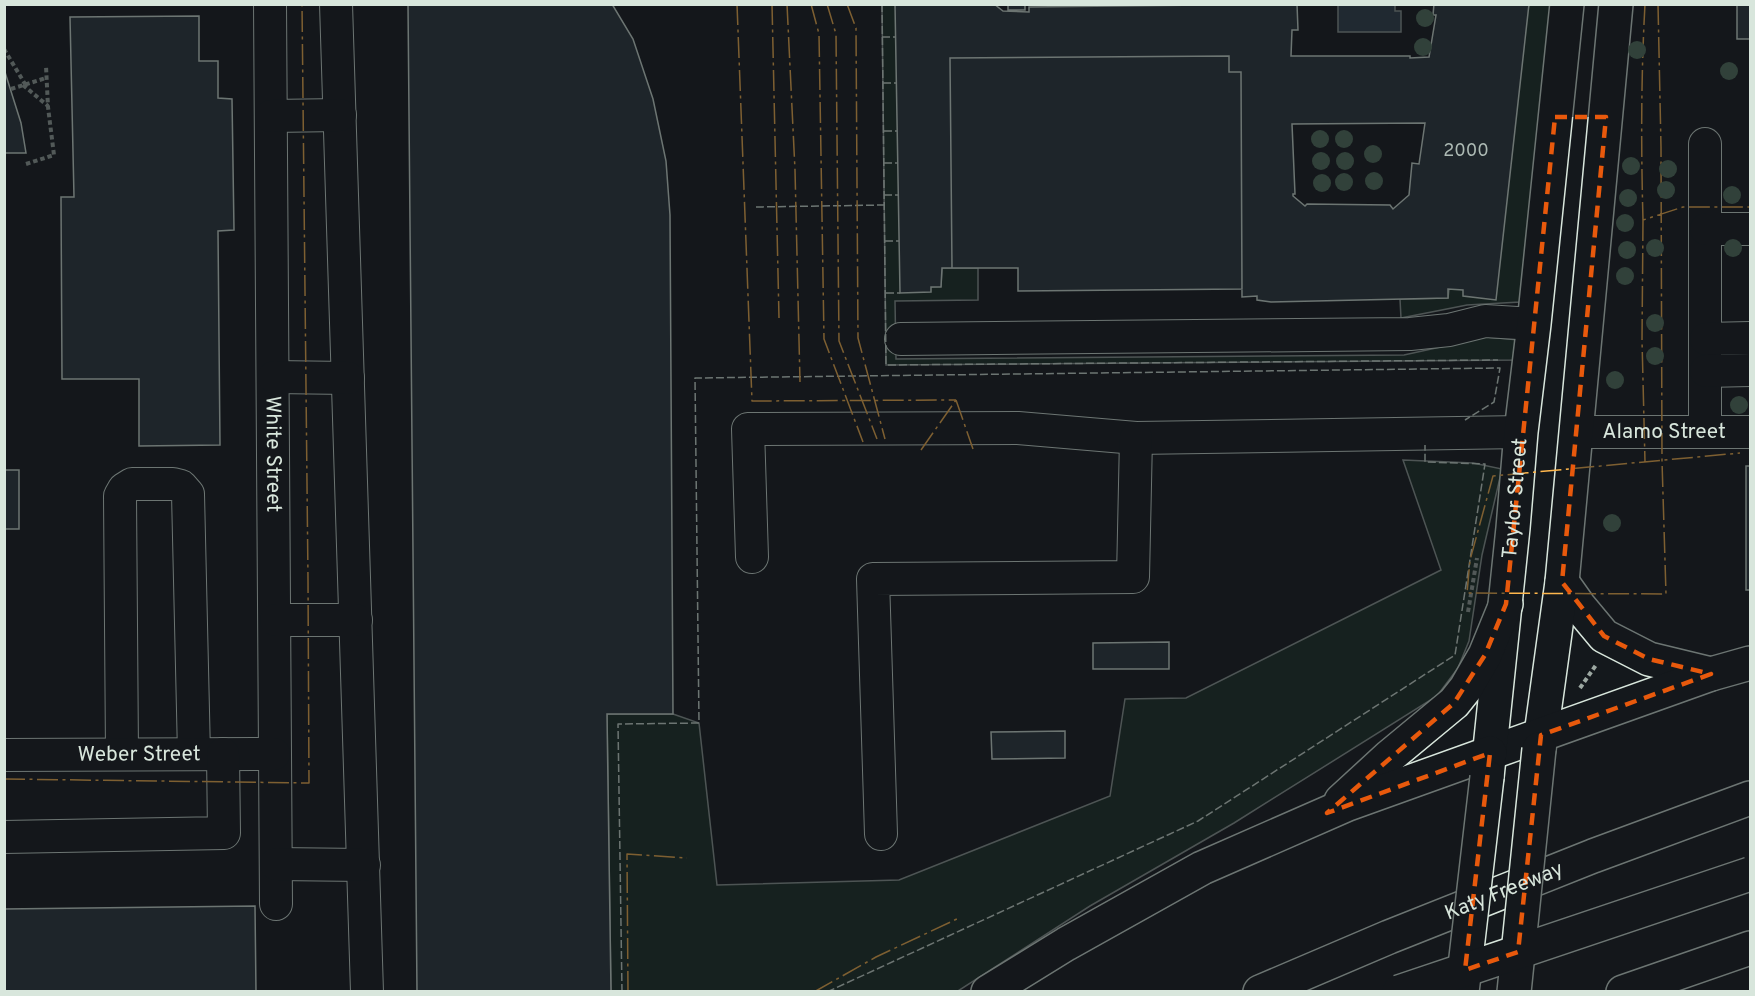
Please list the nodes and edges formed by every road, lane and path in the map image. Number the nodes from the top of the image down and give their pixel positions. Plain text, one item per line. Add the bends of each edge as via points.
1 (270, 4) edge
2 (336, 4) edge
3 (1567, 4) edge
4 (1616, 4) edge
5 (4, 49) edge
6 (46, 66) dead end
7 (46, 78) junction
8 (24, 85) junction
9 (11, 89) dead end
10 (48, 107) junction
11 (340, 115) junction
12 (271, 116) junction
13 (1556, 117) junction
14 (1606, 117) junction
15 (1706, 144) dead end
16 (26, 164) dead end
17 (1706, 229) junction
18 (1750, 229) edge
19 (1534, 324) junction
20 (1750, 338) edge
21 (901, 339) dead end
22 (1750, 355) edge
23 (1706, 363) junction
24 (1750, 370) edge
25 (274, 377) junction
26 (348, 378) junction
27 (1750, 386) edge
28 (1521, 432) junction
29 (1577, 432) junction
30 (1706, 432) junction
31 (1750, 432) edge
32 (1136, 438) junction
33 (752, 557) dead end
34 (1562, 582) junction
35 (1506, 604) junction
36 (276, 620) junction
37 (356, 620) junction
38 (1750, 663) edge
39 (1597, 664) dead end
40 (1711, 674) junction
41 (1577, 693) dead end
42 (1540, 742) junction
43 (4, 754) edge
44 (122, 754) junction
45 (208, 754) junction
46 (274, 754) junction
47 (1489, 765) junction
48 (1750, 798) edge
49 (1327, 813) junction
50 (881, 834) dead end
51 (4, 837) edge
52 (276, 864) junction
53 (363, 864) junction
54 (1750, 874) edge
55 (276, 904) dead end
56 (1750, 948) edge
57 (368, 992) edge
58 (988, 992) edge
59 (1260, 992) edge
60 (1399, 992) edge
61 (1462, 992) edge
62 (1514, 992) edge
63 (1623, 992) edge

1 - 12 street, White Street
2 - 11 street
3 - 13 main road, Taylor Street
4 - 14 main road
5 - 8 path
6 - 7 path
7 - 8 path
7 - 10 path
8 - 9 path
8 - 10 path
10 - 16 path via 54,155
11 - 12 street
11 - 26 street
12 - 25 street, White Street
13 - 14 main road
13 - 19 main road, Taylor Street
14 - 29 main road
15 - 17 street
17 - 18 street
17 - 23 street
19 - 21 street via 1485,321 1410,334
19 - 28 main road, Taylor Street
20 - 23 street
22 - 23 street
23 - 24 street
23 - 27 street
23 - 30 street
25 - 26 street
25 - 36 street, White Street
26 - 37 street
28 - 32 street
28 - 35 main road, Taylor Street
29 - 30 street, Alamo Street
29 - 34 main road
30 - 31 street, Alamo Street
32 - 33 street via 1018,428 748,429
32 - 50 street via 1133,577 873,579
34 - 40 main road via 1604,636 1649,659
34 - 42 main road
35 - 47 main road, Taylor Street
35 - 49 main road via 1485,654 1454,703
36 - 37 street
36 - 46 street, White Street
37 - 53 street
38 - 40 main road
39 - 41 path
40 - 42 main road
42 - 47 main road
42 - 62 main road, bridge
43 - 44 street, Weber Street
44 - 45 street, Weber Street
44 - 45 street via 120,496 132,484 173,484 188,494
45 - 46 street, Weber Street
45 - 51 street via 225,833
46 - 52 street, White Street
47 - 49 main road
47 - 61 main road, Taylor Street, bridge
48 - 59 main road, Katy Freeway via 1582,860
49 - 58 main road via 1202,868
52 - 53 street
52 - 55 street, White Street
53 - 57 street
54 - 60 main road, bridge
56 - 63 main road

